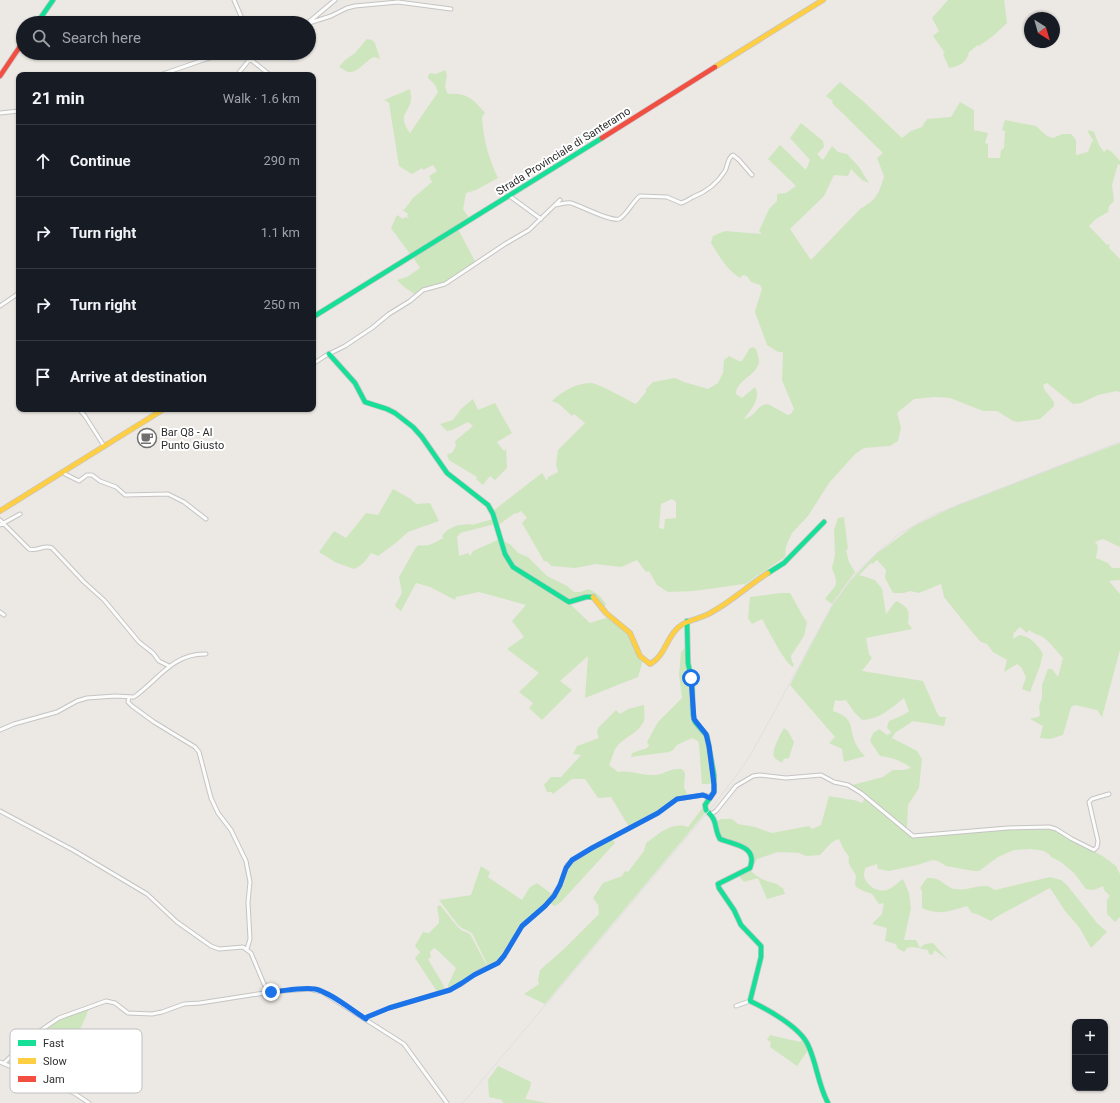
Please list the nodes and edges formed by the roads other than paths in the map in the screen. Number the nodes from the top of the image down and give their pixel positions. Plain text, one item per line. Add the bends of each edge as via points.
1 (53, 0) edge
2 (234, 0) edge
3 (334, 0) edge
4 (823, 0) edge
5 (450, 9) dead end
6 (42, 16) edge
7 (241, 16) edge
8 (316, 17) edge
9 (316, 21) edge
10 (16, 52) edge
11 (201, 60) edge
12 (249, 60) edge
13 (251, 60) edge
14 (168, 72) edge
15 (239, 72) edge
16 (266, 72) edge
17 (0, 76) edge
18 (16, 111) edge
19 (0, 113) edge
20 (752, 175) dead end
21 (508, 195) junction
22 (560, 200) dead end
23 (556, 205) junction
24 (542, 219) junction
25 (16, 295) edge
26 (0, 306) edge
27 (316, 315) edge
28 (328, 354) junction
29 (316, 362) edge
30 (82, 412) edge
31 (159, 412) edge
32 (104, 446) junction
33 (64, 471) junction
34 (0, 511) edge
35 (20, 514) dead end
36 (206, 519) dead end
37 (0, 520) edge
38 (824, 522) dead end
39 (1, 524) edge
40 (0, 612) edge
41 (4, 616) dead end
42 (687, 621) junction
43 (206, 654) dead end
44 (169, 666) junction
45 (129, 697) junction
46 (0, 730) edge
47 (1109, 794) dead end
48 (710, 798) junction
49 (0, 811) edge
50 (708, 812) junction
51 (247, 949) junction
52 (271, 992) junction
53 (750, 1001) junction
54 (736, 1006) dead end
55 (366, 1019) junction
56 (42, 1029) edge
57 (10, 1056) edge
58 (2, 1063) edge
59 (74, 1093) edge
60 (89, 1103) edge
61 (447, 1103) edge
62 (828, 1103) edge

1 - 6 street
2 - 7 street
3 - 8 street
4 - 21 street, Strada Provinciale di Santeramo
5 - 9 street via 398,2 355,6
10 - 17 street
11 - 14 street
12 - 15 street
13 - 16 street
18 - 19 street
20 - 23 street via 733,155 720,178 704,193 681,203 667,197 640,196 618,219 570,203
21 - 24 street
21 - 27 street, Strada Provinciale di Santeramo
22 - 23 street
23 - 24 street
24 - 28 street via 530,230 450,281 423,290 346,346
25 - 26 street
28 - 29 street
28 - 42 street via 355,383 365,402 398,415 422,437 447,473 485,502 493,514 505,554 516,569 569,602 592,596 609,616 627,629 640,655 650,664 656,661 672,635
30 - 32 street
31 - 32 street
32 - 33 street
33 - 34 street
33 - 36 street via 79,481 87,475 92,475 116,487 125,495 168,494 184,502
35 - 39 street
37 - 39 street
38 - 42 street via 774,570 711,613
39 - 44 street via 29,549 46,546 52,548 104,600 139,642 159,661
40 - 41 street
42 - 48 street via 693,715 695,722 707,736 714,775 714,790
43 - 44 street via 191,656
44 - 45 street via 137,695
45 - 46 street via 87,698 57,712
45 - 51 street via 128,702 132,706 196,747 199,752 208,790 216,809 246,858 250,882 250,939
47 - 50 street via 1090,802 1098,841 1094,850 1049,827 913,836 861,793 821,775 786,778 752,776 736,786 716,811
48 - 50 street via 705,806
48 - 55 street via 703,795 677,799 658,813 572,860 554,896 522,926 498,963 450,990 389,1008
49 - 51 street via 147,894 177,922 211,946 219,949
50 - 53 street via 715,819 720,839 748,850 752,858 752,864 745,872 718,884 741,925 761,946 761,957
51 - 52 street via 264,984
52 - 55 street via 319,990
52 - 56 street via 184,1004 152,1014 128,1013 116,1003 106,1001 59,1018
53 - 54 street
53 - 62 street via 796,1030 806,1041 821,1092
55 - 61 street via 407,1047
57 - 58 street
59 - 60 street

